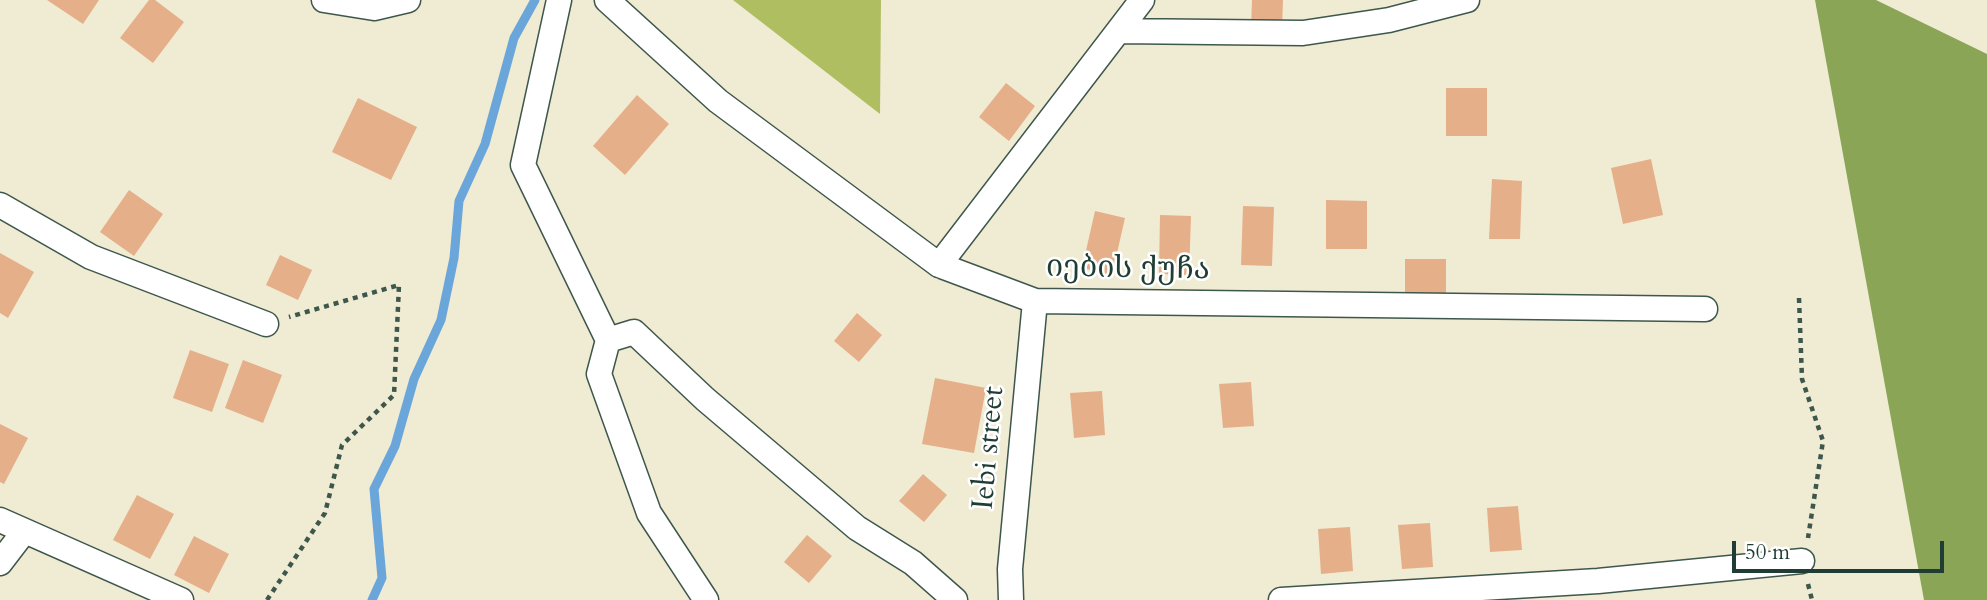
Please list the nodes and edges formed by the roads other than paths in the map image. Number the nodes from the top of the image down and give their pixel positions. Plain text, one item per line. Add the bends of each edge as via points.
1 (324, 0) edge
2 (408, 0) edge
3 (559, 0) edge
4 (607, 0) edge
5 (1142, 0) edge
6 (1468, 0) edge
7 (1119, 32) junction
8 (0, 205) edge
9 (939, 265) junction
10 (1035, 301) junction
11 (1705, 309) dead end
12 (266, 324) road end
13 (608, 340) junction
14 (0, 520) edge
15 (23, 533) junction
16 (1802, 561) road end
17 (0, 563) edge
18 (181, 600) edge
19 (706, 600) edge
20 (956, 600) edge
21 (1011, 600) edge
22 (1281, 600) edge

1 - 2 street via 374,8
3 - 13 street via 523,165
4 - 9 street, იების ქუჩა via 718,101
5 - 7 street
6 - 7 street via 1389,20 1303,33
7 - 9 street
8 - 12 street via 91,257
9 - 10 street, იების ქუჩა
10 - 11 street, იების ქუჩა
10 - 21 street, Iebi street
13 - 19 street via 599,374 649,513
13 - 20 street via 634,332 857,528 913,563
14 - 15 street
15 - 17 street
15 - 18 street
16 - 22 street via 1598,581

